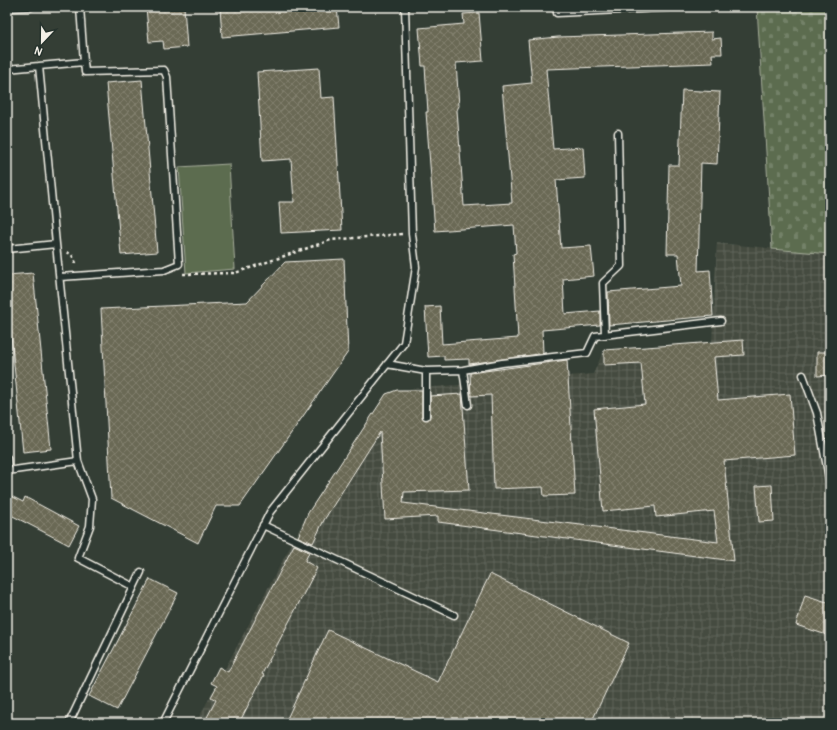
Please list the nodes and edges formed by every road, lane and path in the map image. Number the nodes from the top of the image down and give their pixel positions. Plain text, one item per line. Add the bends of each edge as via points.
1 (31, 7) edge
2 (80, 7) edge
3 (405, 7) edge
4 (556, 7) edge
5 (682, 7) edge
6 (7, 8) edge
7 (84, 62) junction
8 (39, 66) junction
9 (7, 69) edge
10 (618, 133) dead end
11 (412, 234) junction
12 (56, 244) junction
13 (7, 249) edge
14 (80, 267) dead end
15 (178, 274) dead end
16 (60, 277) junction
17 (721, 321) dead end
18 (604, 335) junction
19 (387, 364) junction
20 (463, 370) junction
21 (426, 371) junction
22 (803, 375) dead end
23 (468, 405) dead end
24 (426, 416) dead end
25 (7, 458) edge
26 (78, 461) junction
27 (8, 471) edge
28 (830, 484) edge
29 (263, 525) junction
30 (141, 572) dead end
31 (134, 587) junction
32 (454, 615) dead end
33 (69, 723) edge
34 (163, 723) edge

1 - 6 lane
2 - 7 lane
3 - 11 lane
4 - 5 lane via 557,13
7 - 8 lane
7 - 16 lane via 85,72 164,70 179,264 164,270
8 - 9 lane
8 - 12 lane
10 - 18 lane via 621,266 603,283
11 - 15 path via 331,240 235,273
11 - 19 lane via 416,267 404,343
12 - 13 lane
12 - 14 path via 72,255
12 - 16 lane
16 - 26 lane
17 - 18 lane
18 - 20 lane via 595,336 587,354
19 - 21 lane
19 - 29 lane via 270,512
20 - 21 lane
20 - 23 lane
21 - 24 lane
22 - 28 lane via 817,413
25 - 27 lane
26 - 27 lane
26 - 31 lane via 92,499 90,526 78,558
29 - 32 lane
29 - 34 lane
30 - 31 lane
31 - 33 lane

